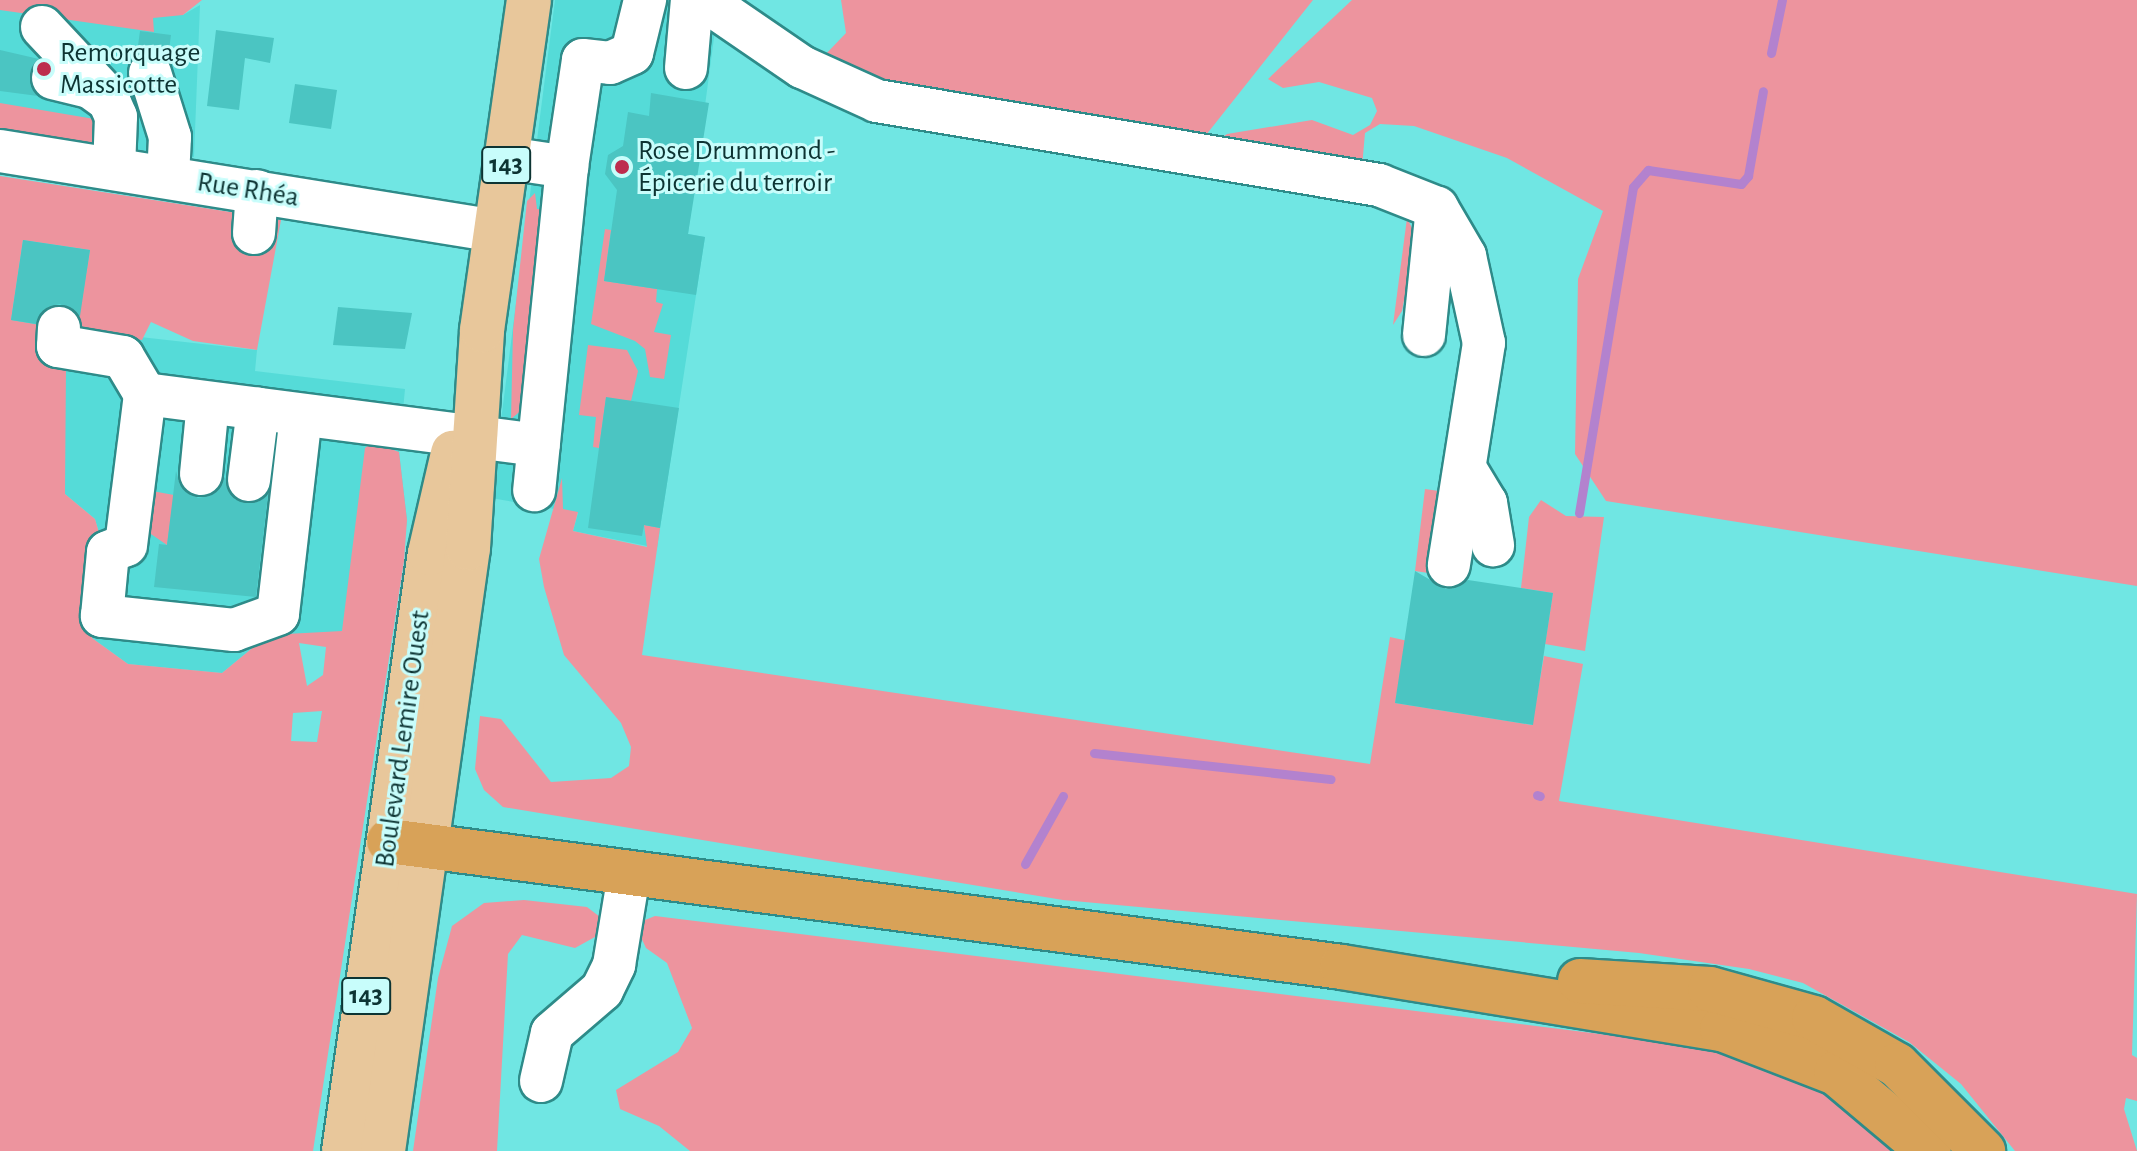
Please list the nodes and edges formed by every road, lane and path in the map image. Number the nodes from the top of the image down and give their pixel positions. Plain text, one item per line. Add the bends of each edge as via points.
1 (529, 0) edge
2 (645, 0) edge
3 (692, 0) edge
4 (704, 0) edge
5 (42, 27) dead end
6 (686, 68) dead end
7 (150, 73) dead end
8 (53, 78) dead end
9 (109, 101) junction
10 (0, 151) edge
11 (507, 158) junction
12 (567, 167) junction
13 (114, 169) junction
14 (168, 177) junction
15 (257, 191) junction
16 (1437, 208) junction
17 (496, 231) junction
18 (254, 233) dead end
19 (59, 328) dead end
20 (1424, 335) dead end
21 (145, 394) junction
22 (208, 403) junction
23 (258, 409) junction
24 (301, 415) junction
25 (466, 440) junction
26 (539, 445) junction
27 (1466, 470) junction
28 (201, 474) dead end
29 (249, 480) dead end
30 (534, 490) dead end
31 (1493, 545) dead end
32 (1449, 565) dead end
33 (408, 844) junction
34 (629, 874) junction
35 (1342, 967) junction
36 (541, 1081) dead end
37 (344, 1151) edge
38 (383, 1151) edge
39 (1929, 1151) edge
40 (1983, 1151) edge

1 - 11 main road, Boulevard Lemire Ouest / 143
2 - 12 street via 632,53 610,63 583,60
3 - 6 street
4 - 16 street via 802,67 877,101 1379,185
5 - 9 street
7 - 14 street via 170,137
8 - 9 street via 90,87
9 - 13 street via 116,117
10 - 13 street, Rue Rhéa
11 - 12 street
11 - 17 main road, Boulevard Lemire Ouest / 143
12 - 26 street
13 - 14 street, Rue Rhéa
14 - 15 street, Rue Rhéa
15 - 17 street, Rue Rhéa
15 - 18 street
16 - 20 street
16 - 27 street via 1465,256 1484,343
17 - 25 main road, Boulevard Lemire Ouest / 143
19 - 21 street via 58,346 123,357
21 - 22 street
21 - 24 street via 126,545 108,552 102,616 234,630 278,614
22 - 23 street
22 - 28 street
23 - 24 street
23 - 29 street
24 - 25 street
25 - 26 street
25 - 33 main road, Boulevard Lemire Ouest / 143 via 468,548
25 - 33 main road, Boulevard Lemire Ouest / 143 via 430,553
26 - 30 street
27 - 31 street via 1486,503
27 - 32 street
33 - 34 highway
33 - 37 main road, Boulevard Lemire Ouest / 143
33 - 38 main road, Boulevard Lemire Ouest
34 - 35 highway
34 - 36 street via 614,965 602,990 552,1033
35 - 39 highway via 1763,1040 1849,1081
35 - 40 highway via 1698,987 1784,1007 1845,1032 1897,1065

